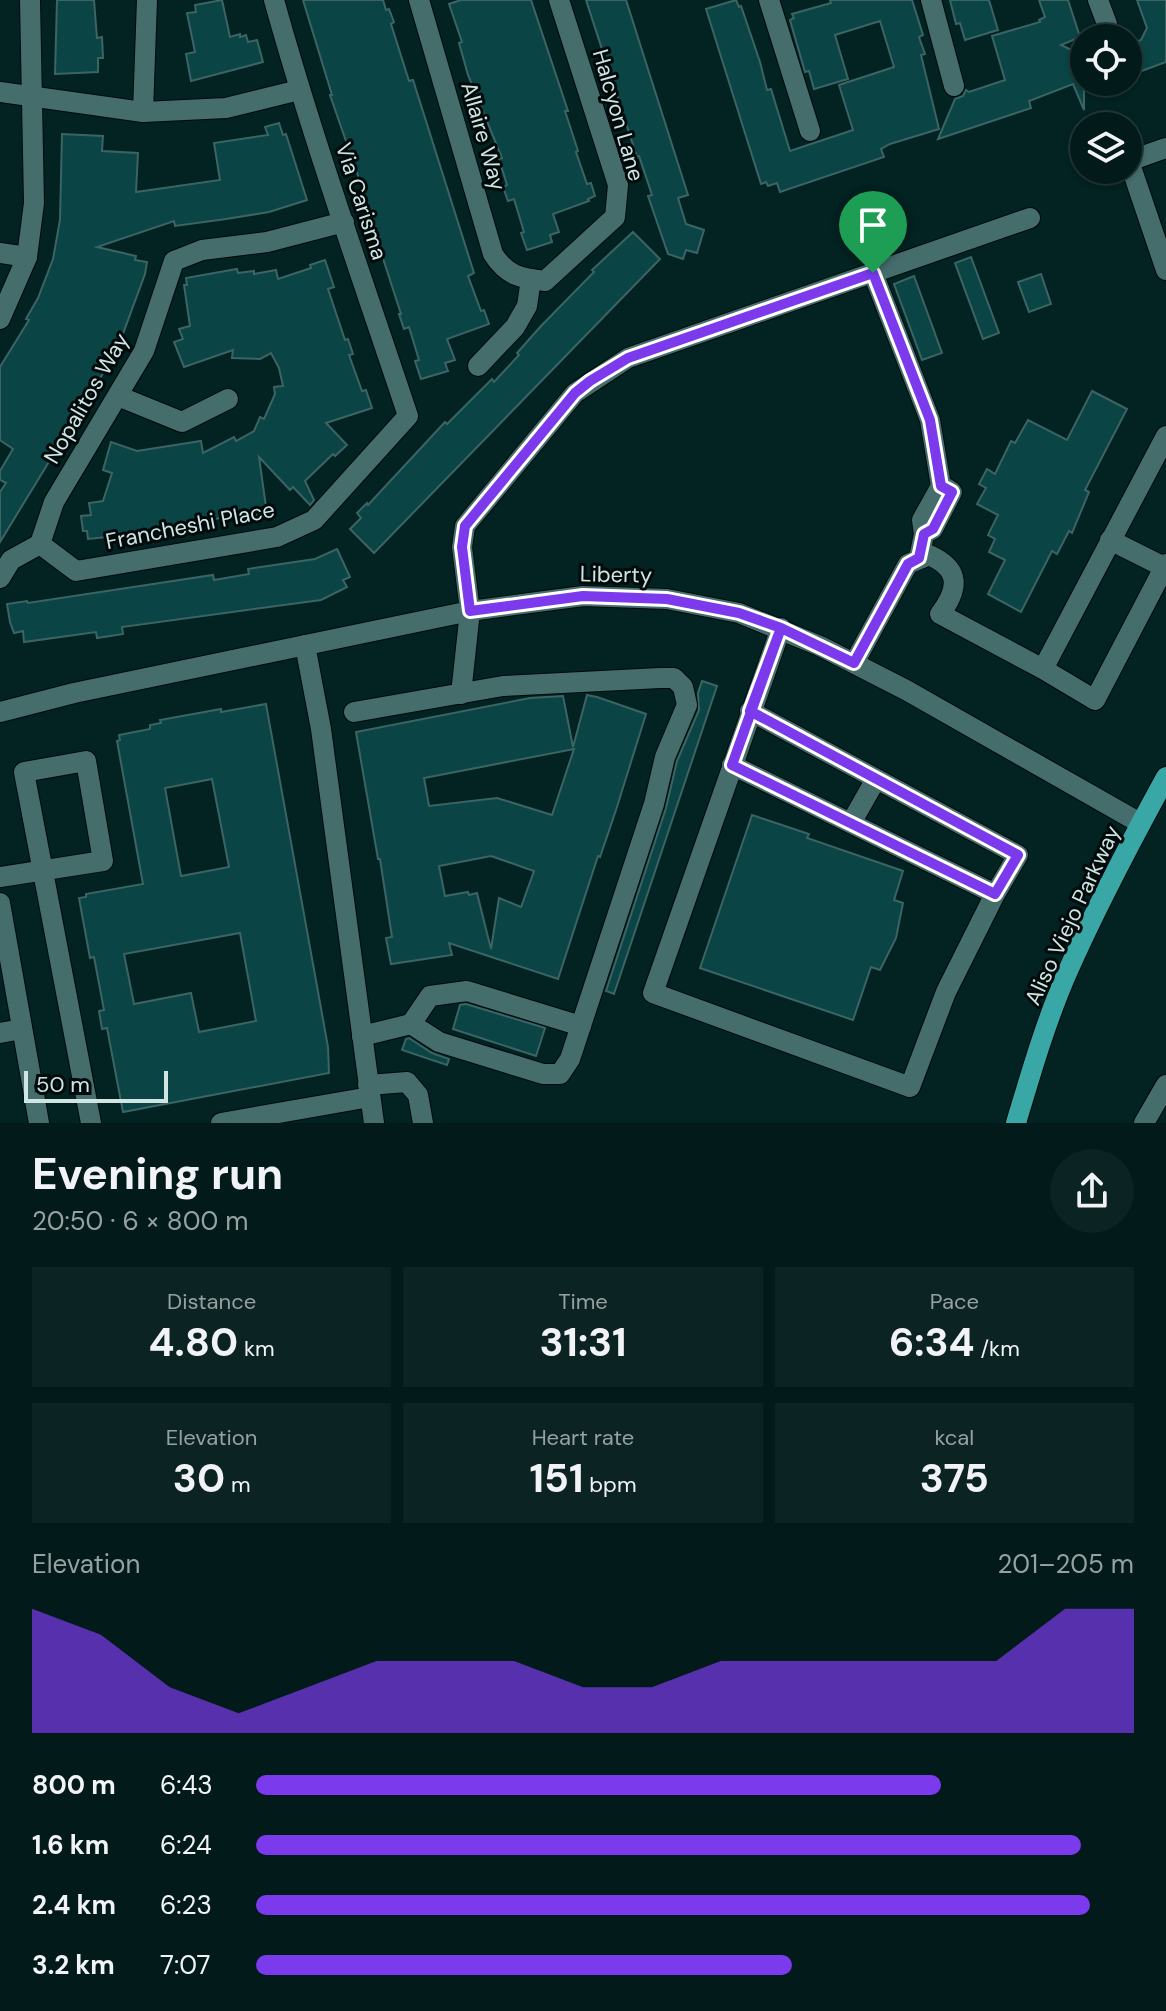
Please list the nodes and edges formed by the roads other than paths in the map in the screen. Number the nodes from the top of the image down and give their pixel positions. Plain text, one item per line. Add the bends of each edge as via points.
1 (30, 0) edge
2 (147, 0) edge
3 (274, 0) edge
4 (419, 0) edge
5 (559, 0) edge
6 (769, 0) edge
7 (931, 0) edge
8 (1098, 0) edge
9 (1107, 24) dead end
10 (954, 86) dead end
11 (299, 90) junction
12 (0, 92) edge
13 (33, 98) junction
14 (143, 112) junction
15 (810, 131) dead end
16 (1166, 148) edge
17 (1030, 218) dead end
18 (344, 222) junction
19 (0, 253) edge
20 (27, 257) junction
21 (1166, 270) edge
22 (873, 273) junction
23 (523, 278) junction
24 (0, 319) edge
25 (478, 366) dead end
26 (118, 396) junction
27 (228, 399) dead end
28 (408, 416) joint
29 (1166, 436) edge
30 (1159, 463) edge
31 (1110, 540) junction
32 (40, 544) junction
33 (919, 558) junction
34 (1165, 565) edge
35 (0, 578) edge
36 (470, 611) junction
37 (781, 628) junction
38 (305, 645) junction
39 (854, 663) junction
40 (1043, 669) junction
41 (461, 694) junction
42 (750, 711) junction
43 (0, 712) edge
44 (354, 712) dead end
45 (732, 765) junction
46 (1166, 777) edge
47 (876, 779) junction
48 (851, 823) junction
49 (1140, 823) junction
50 (42, 871) junction
51 (0, 877) edge
52 (995, 894) junction
53 (0, 903) edge
54 (411, 1024) junction
55 (581, 1026) junction
56 (22, 1029) junction
57 (0, 1033) edge
58 (362, 1036) junction
59 (1166, 1085) edge
60 (369, 1091) junction
61 (39, 1123) edge
62 (91, 1123) edge
63 (221, 1123) edge
64 (374, 1123) edge
65 (423, 1123) edge
66 (1016, 1123) edge
67 (1144, 1123) edge

1 - 13 street
2 - 14 street
3 - 11 street, Via Carisma
4 - 23 street, Allaire Way via 493,254 502,268
5 - 23 street, Halcyon Lane via 618,185 615,217 545,281
6 - 15 street
7 - 10 street
8 - 9 street
11 - 14 street via 226,108
11 - 18 street, Via Carisma
12 - 13 street
13 - 14 street
13 - 20 street via 34,203
16 - 21 street via 1129,161
17 - 22 street
18 - 26 street, Nopalitos Way via 267,242 202,250 174,261 144,351
18 - 28 street, Via Carisma
19 - 20 street
20 - 24 street
22 - 33 street via 930,420 946,489 922,520
22 - 36 street via 628,358 575,393 465,526 462,547
23 - 25 street via 527,306
26 - 27 street via 182,422
26 - 32 street, Nopalitos Way via 54,502
28 - 32 street, Francheshi Place via 314,520 277,537 76,571
29 - 30 street
30 - 31 street
31 - 34 street
31 - 40 street
32 - 35 street via 11,560
33 - 39 street via 908,564
33 - 40 street via 929,555 943,561 953,575 950,601 940,614
34 - 40 street via 1095,700
36 - 37 street, Liberty via 583,596 667,599 739,613
36 - 38 street, Liberty
36 - 41 street
37 - 39 street, Liberty
37 - 42 street
38 - 43 street, Liberty
38 - 58 street
39 - 49 street, Liberty
41 - 44 street
41 - 55 street via 503,686 660,678 674,678 683,687 687,705 665,757
42 - 45 street
42 - 47 street
45 - 48 street
45 - 52 street via 653,993 910,1087 946,992
46 - 49 main road, Aliso Viejo Parkway
47 - 48 street
47 - 52 street via 1018,855
48 - 52 street
49 - 66 main road, Aliso Viejo Parkway via 1066,974
50 - 50 street via 24,772 86,761 103,861
50 - 51 street
50 - 62 street
53 - 56 street
54 - 55 street via 430,996 467,991
54 - 55 street via 439,1042 543,1074 560,1074
54 - 58 street
56 - 57 street
56 - 61 street
58 - 60 street
59 - 67 street
60 - 63 street
60 - 64 street
60 - 65 street via 407,1082 418,1095

